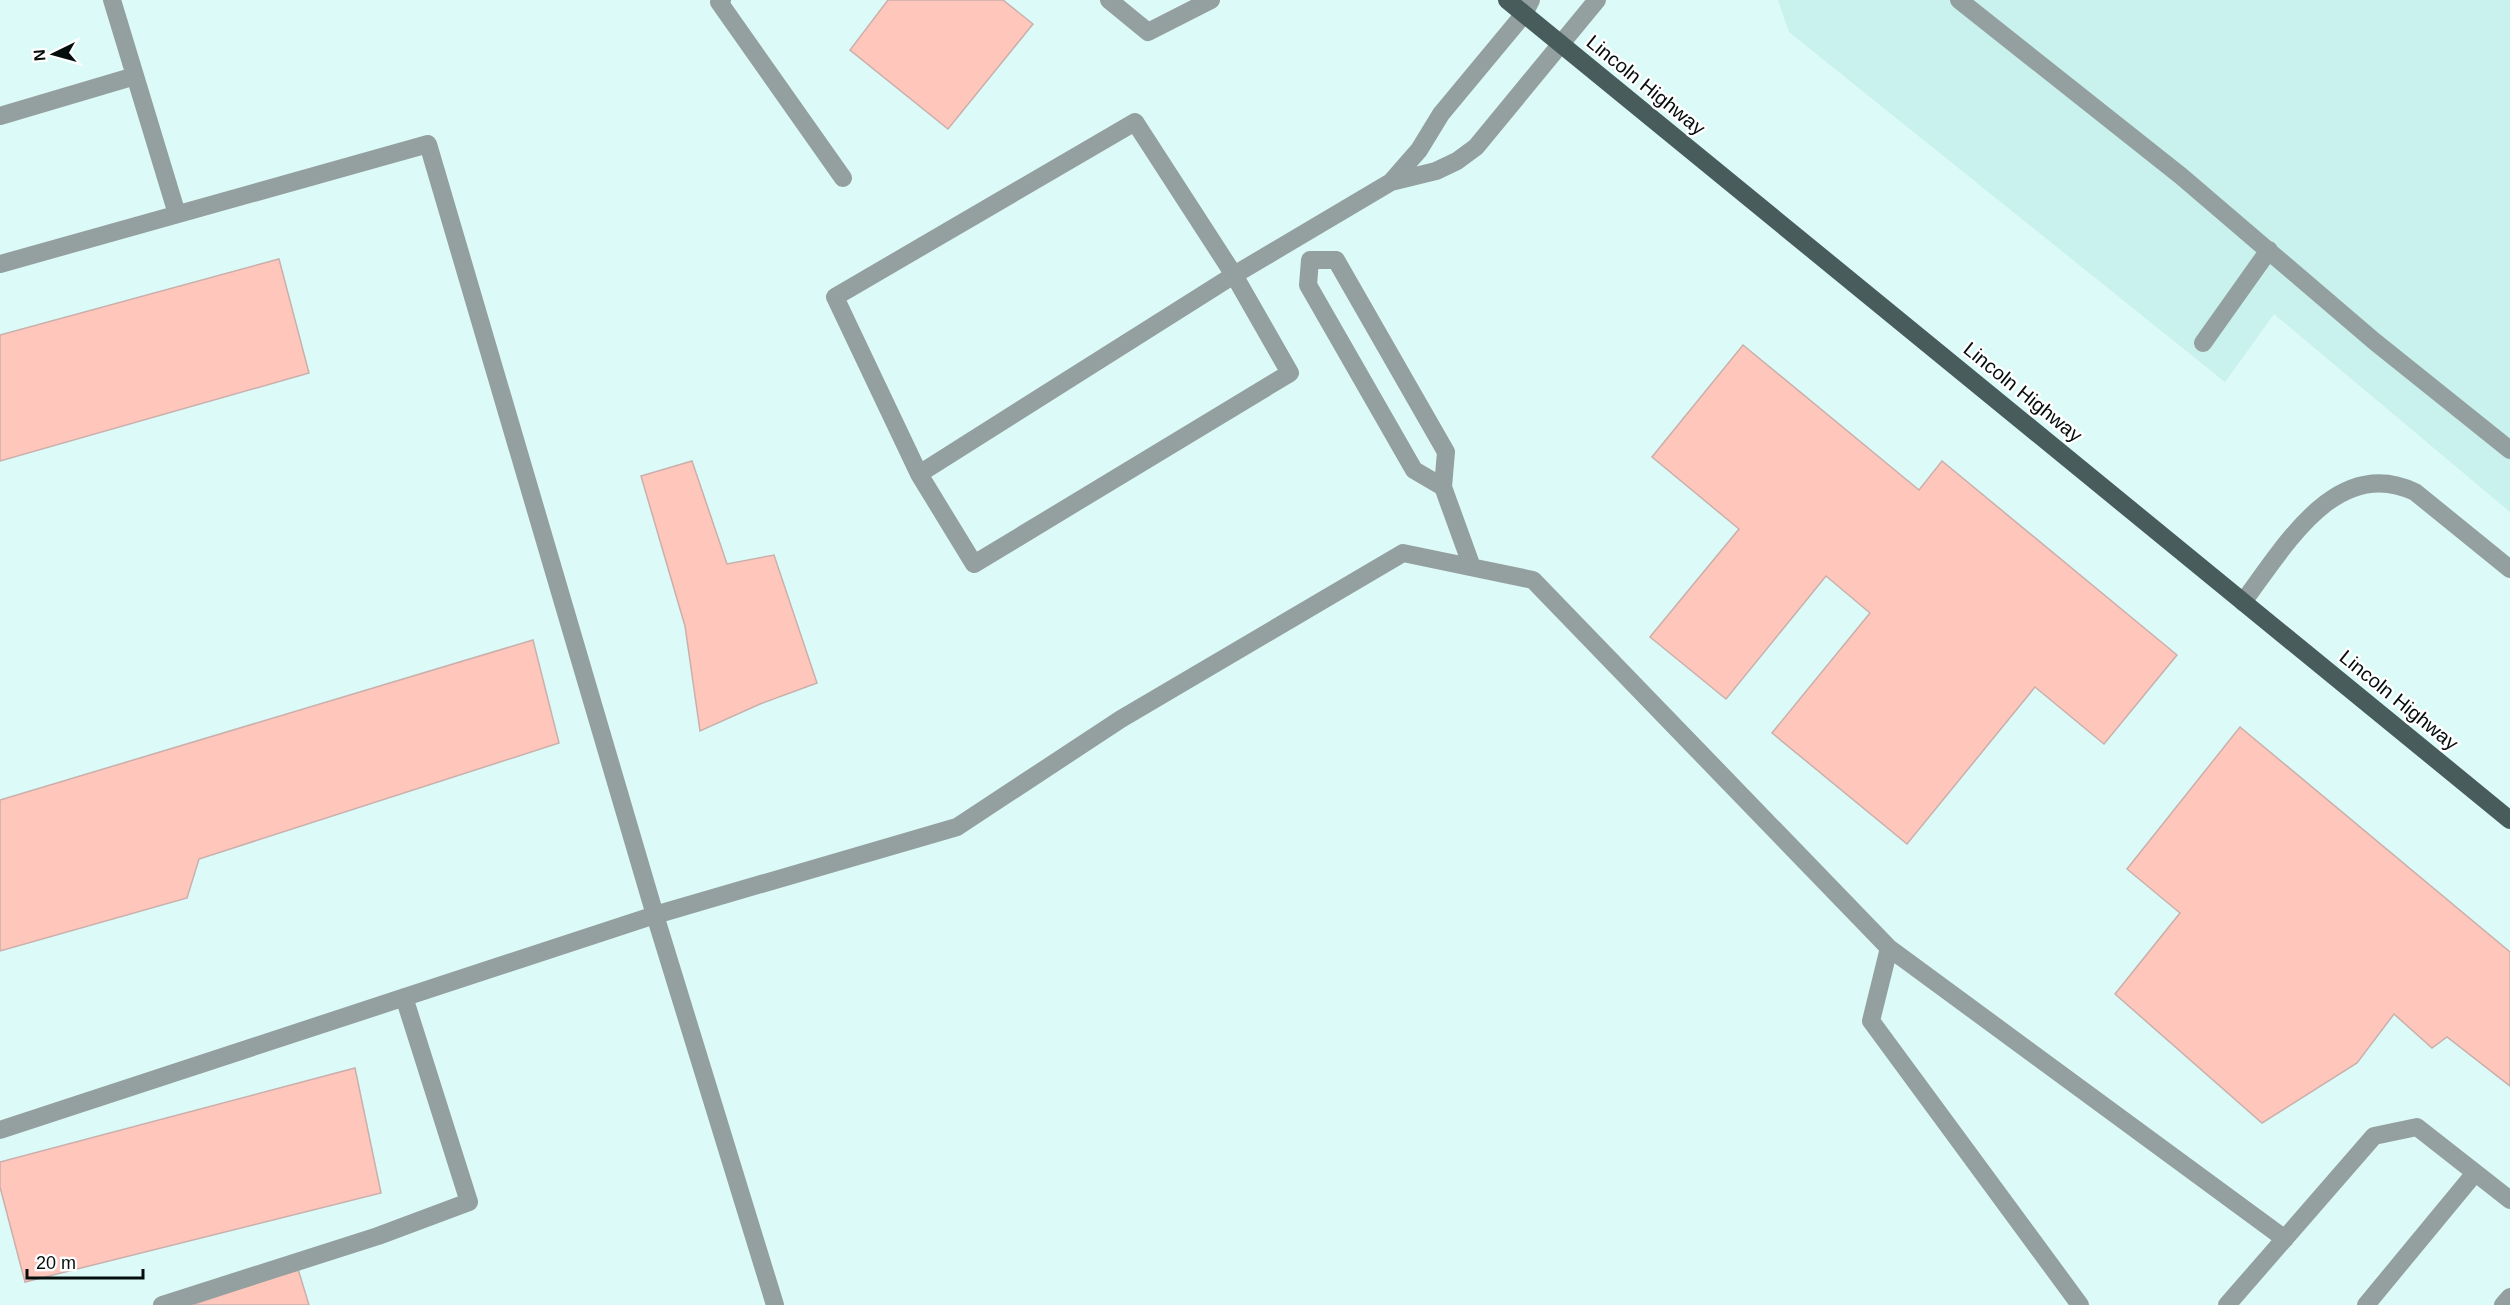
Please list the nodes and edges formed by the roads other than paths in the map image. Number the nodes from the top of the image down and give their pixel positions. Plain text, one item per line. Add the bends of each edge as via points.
1 (112, 0) edge
2 (722, 0) edge
3 (1109, 0) edge
4 (1211, 0) edge
5 (1507, 0) edge
6 (1597, 0) edge
7 (1959, 0) edge
8 (1527, 7) edge
9 (1560, 44) junction
10 (135, 76) junction
11 (0, 116) edge
12 (843, 178) dead end
13 (1391, 182) junction
14 (177, 214) junction
15 (1292, 240) junction
16 (2269, 250) junction
17 (1310, 260) junction
18 (0, 264) edge
19 (1234, 275) junction
20 (2202, 343) dead end
21 (2510, 450) edge
22 (919, 474) junction
23 (1443, 487) junction
24 (1472, 567) junction
25 (2510, 569) edge
26 (2243, 602) junction
27 (2510, 820) edge
28 (655, 915) junction
29 (1889, 948) junction
30 (405, 997) junction
31 (0, 1130) edge
32 (2475, 1173) junction
33 (2510, 1200) edge
34 (2285, 1239) junction
35 (2510, 1297) edge
36 (162, 1305) edge
37 (775, 1305) edge
38 (2080, 1305) edge
39 (2227, 1305) edge
40 (2366, 1305) edge
41 (2503, 1305) edge

1 - 10 lane
2 - 12 lane via 719,2
3 - 4 lane via 1148,32
5 - 8 main road, Lincoln Highway
6 - 9 lane
7 - 16 lane
8 - 9 main road, Lincoln Highway
8 - 13 lane
9 - 13 lane via 1476,147 1436,171
9 - 26 main road, Lincoln Highway
10 - 11 lane
10 - 14 lane
13 - 15 lane
14 - 18 lane
14 - 28 lane via 428,144
15 - 17 lane
15 - 19 lane
16 - 20 lane
16 - 21 lane
17 - 23 lane via 1308,285 1414,470
17 - 23 lane via 1336,260 1446,452
19 - 22 lane
19 - 22 lane via 1290,373 974,564
19 - 22 lane via 1135,122 835,297
23 - 24 lane
24 - 28 lane via 1403,553 1121,719 957,827
24 - 29 lane via 1533,580
25 - 26 lane via 2415,492 2400,485 2366,483 2347,489 2315,512
26 - 27 main road, Lincoln Highway
28 - 30 lane
28 - 37 lane
29 - 34 lane
29 - 38 lane via 1871,1021
30 - 31 lane
30 - 36 lane via 469,1202 378,1236
32 - 33 lane
32 - 34 lane via 2417,1127 2374,1136
32 - 40 lane
34 - 39 lane
35 - 41 lane

